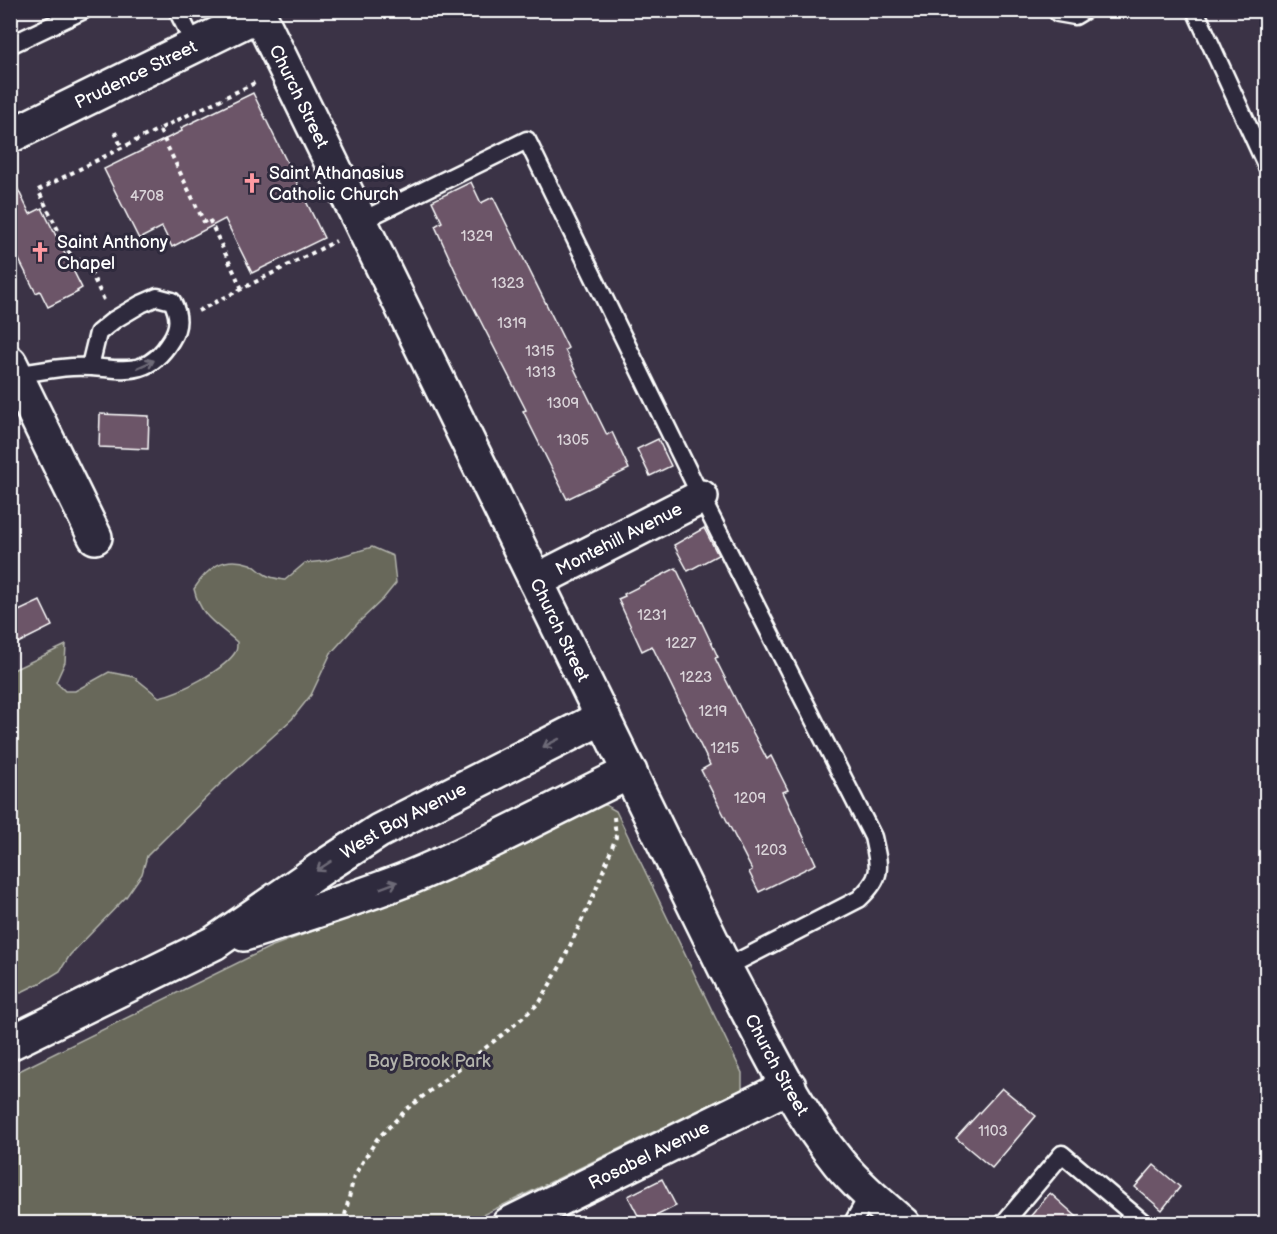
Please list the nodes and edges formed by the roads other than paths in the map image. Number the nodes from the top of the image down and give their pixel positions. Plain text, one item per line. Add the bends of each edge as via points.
1 (84, 10) edge
2 (177, 10) edge
3 (1056, 10) edge
4 (1085, 10) edge
5 (1195, 10) edge
6 (258, 13) edge
7 (10, 45) edge
8 (195, 46) junction
9 (10, 136) edge
10 (1266, 165) edge
11 (350, 231) junction
12 (90, 366) junction
13 (13, 369) edge
14 (701, 497) junction
15 (95, 537) dead end
16 (537, 581) junction
17 (603, 717) junction
18 (630, 772) junction
19 (214, 943) junction
20 (726, 968) junction
21 (10, 1043) edge
22 (789, 1086) junction
23 (869, 1194) junction
24 (509, 1224) edge
25 (852, 1224) edge
26 (903, 1224) edge
27 (1003, 1224) edge
28 (1145, 1224) edge

1 - 7 lane
2 - 8 lane
3 - 4 lane via 1076,16
5 - 10 lane
6 - 8 street, Prudence Street
6 - 11 street, Church Street
8 - 9 street, Prudence Street
11 - 14 lane via 527,141
11 - 16 street, Church Street
12 -> 12 lane via 135,369 153,363 177,330 178,313 172,301 157,297 114,320 99,333
12 - 13 lane
13 - 15 street
14 - 16 street, Montehill Avenue
14 - 20 lane via 873,837 879,865 874,884 859,899
16 - 17 street, Church Street
17 - 18 street, Church Street
17 -> 19 street, West Bay Avenue via 380,831
19 -> 18 street, West Bay Avenue via 406,879
18 - 20 street, Church Street
19 - 21 street, West Bay Avenue
20 - 22 street, Church Street
22 - 23 street, Church Street via 840,1165
22 - 24 street, Rosabel Avenue
23 - 25 lane
23 - 26 street, Church Street
27 - 28 lane via 1062,1154

